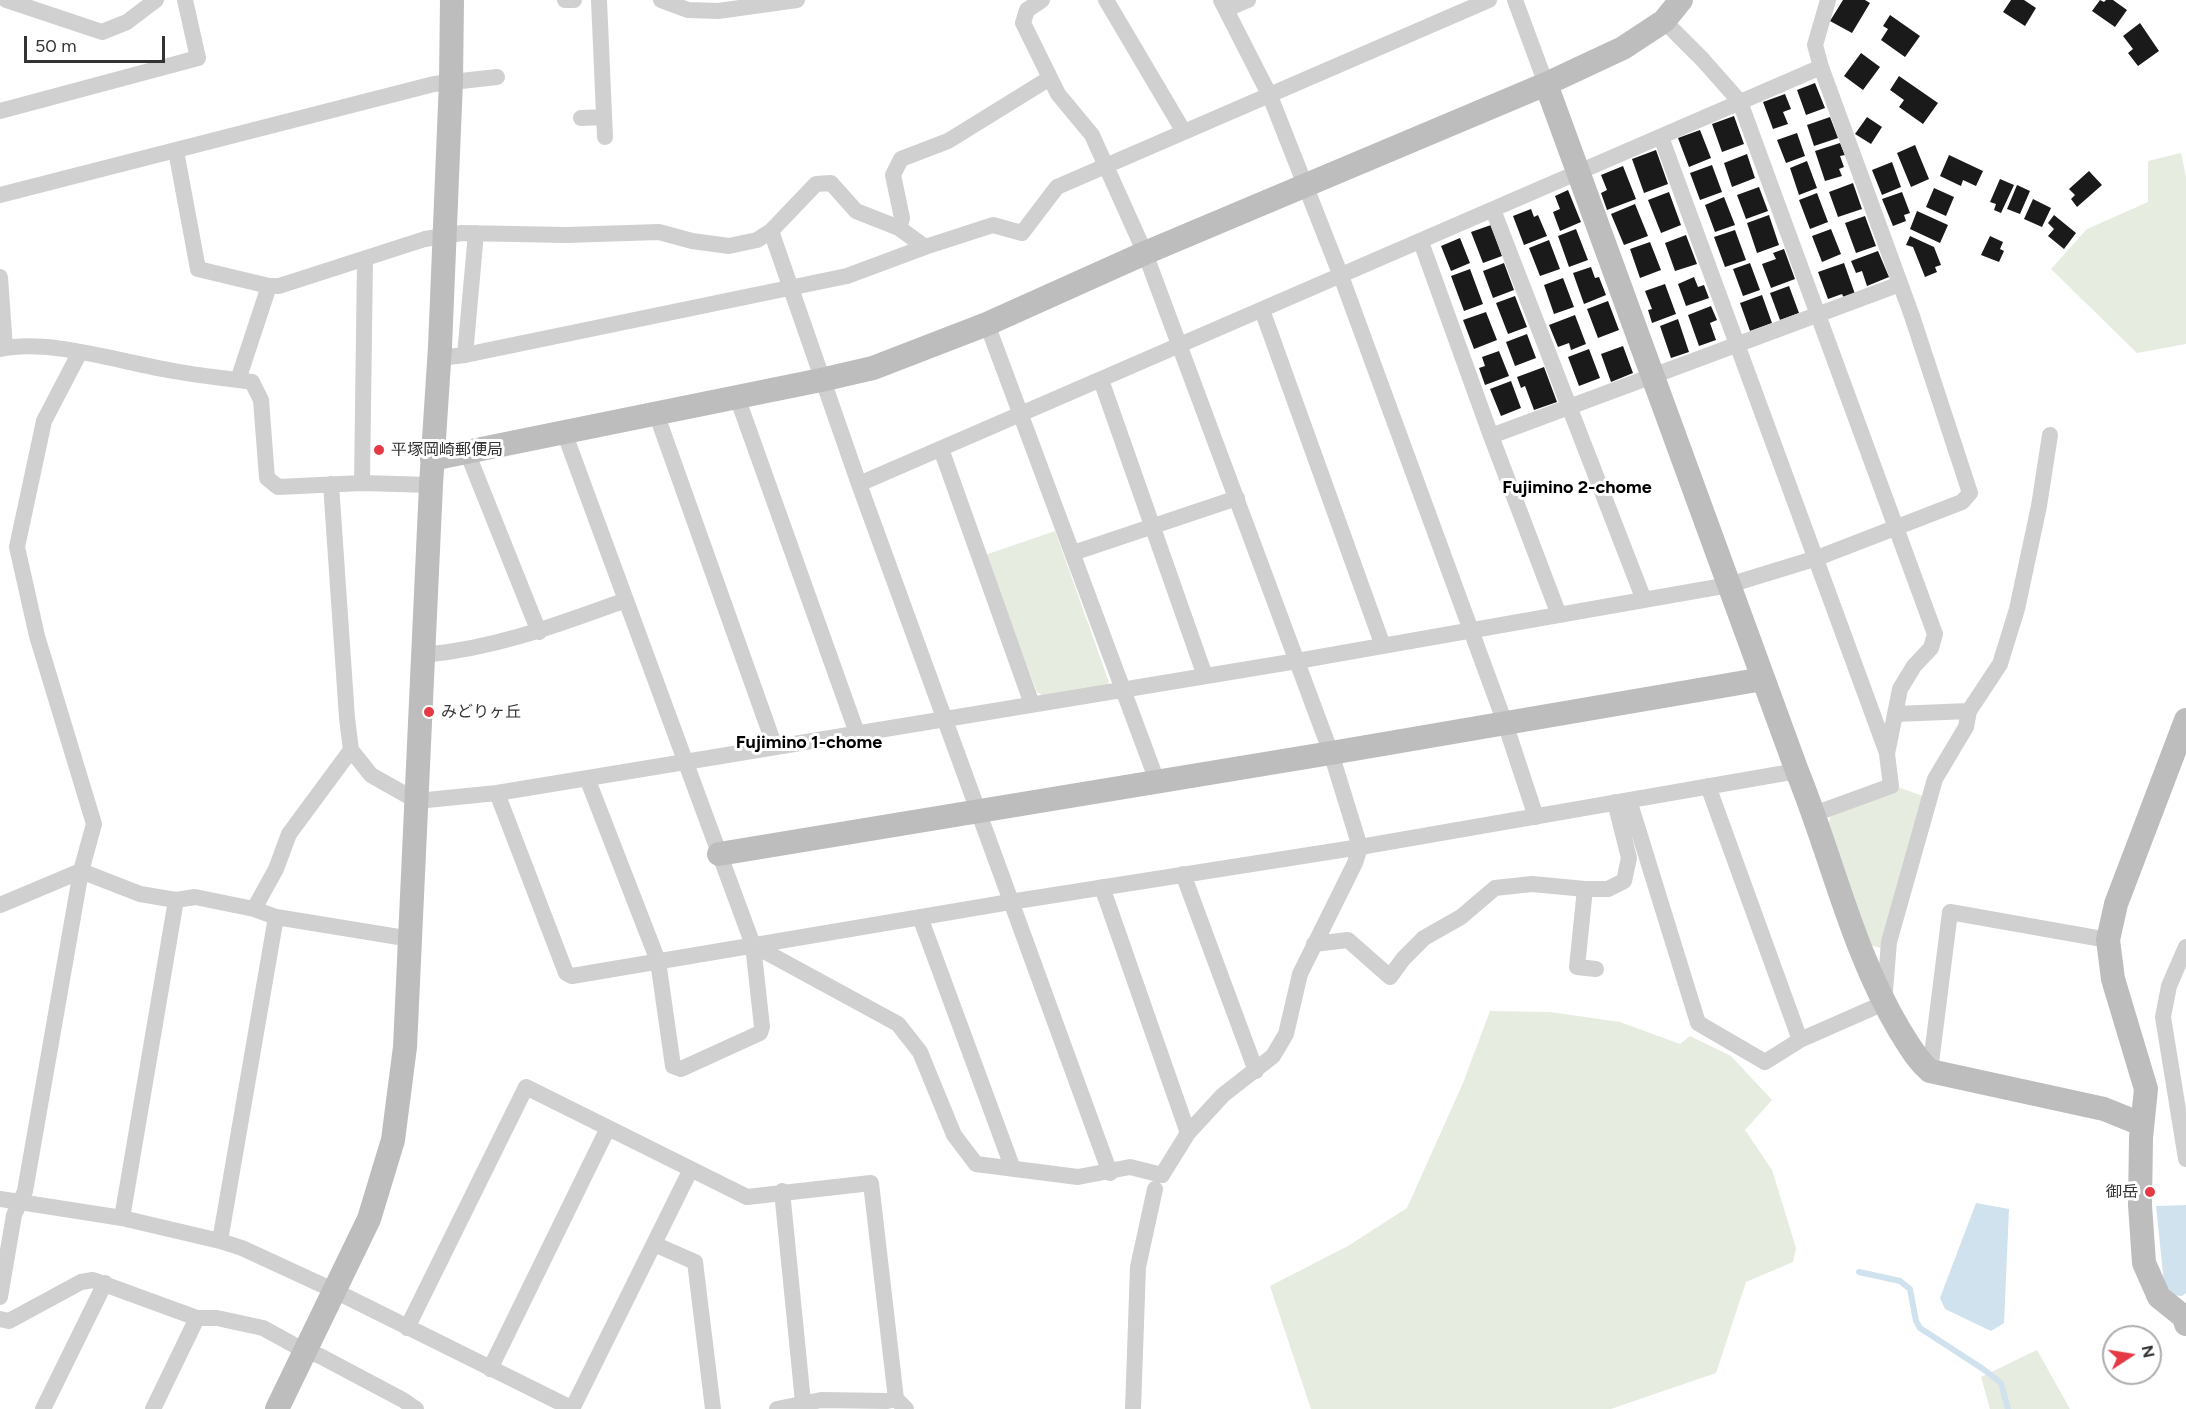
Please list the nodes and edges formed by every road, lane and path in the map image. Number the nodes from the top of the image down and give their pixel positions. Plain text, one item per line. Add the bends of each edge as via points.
1 (6, 0) edge
2 (156, 0) edge
3 (185, 0) edge
4 (452, 0) edge
5 (565, 0) edge
6 (574, 0) edge
7 (599, 0) edge
8 (661, 0) edge
9 (797, 0) edge
10 (1042, 0) edge
11 (1106, 0) edge
12 (1248, 0) edge
13 (1489, 0) edge
14 (1515, 0) edge
15 (1681, 0) edge
16 (1828, 0) edge
17 (1224, 5) edge
18 (1664, 21) junction
19 (1821, 67) junction
20 (497, 77) dead end
21 (1050, 78) junction
22 (1545, 84) junction
23 (1270, 96) junction
24 (1740, 102) junction
25 (0, 111) edge
26 (604, 117) junction
27 (581, 118) dead end
28 (1184, 132) junction
29 (605, 137) dead end
30 (1660, 137) junction
31 (176, 151) junction
32 (1107, 165) junction
33 (1577, 172) junction
34 (1305, 186) junction
35 (0, 195) edge
36 (1493, 210) junction
37 (899, 228) junction
38 (771, 231) junction
39 (476, 233) junction
40 (1421, 242) junction
41 (925, 247) junction
42 (1146, 254) junction
43 (365, 259) junction
44 (1341, 276) junction
45 (0, 277) edge
46 (1900, 284) junction
47 (269, 285) junction
48 (790, 288) junction
49 (1262, 310) junction
50 (1818, 316) junction
51 (987, 324) junction
52 (1738, 345) junction
53 (1180, 346) junction
54 (3, 348) edge
55 (80, 352) junction
56 (440, 353) junction
57 (465, 355) junction
58 (1652, 376) junction
59 (238, 380) junction
60 (821, 380) junction
61 (1101, 380) junction
62 (737, 397) junction
63 (1569, 407) junction
64 (656, 413) junction
65 (1021, 414) junction
66 (564, 432) junction
67 (2050, 435) dead end
68 (1491, 436) junction
69 (941, 449) junction
70 (467, 452) junction
71 (432, 459) junction
72 (362, 483) junction
73 (331, 484) junction
74 (859, 484) junction
75 (431, 485) junction
76 (1237, 498) junction
77 (1152, 526) junction
78 (1897, 528) junction
79 (1073, 553) junction
80 (1817, 558) junction
81 (1729, 585) junction
82 (626, 600) junction
83 (1644, 600) junction
84 (1559, 615) junction
85 (1471, 630) junction
86 (539, 632) junction
87 (1383, 646) junction
88 (424, 655) junction
89 (1297, 661) junction
90 (1205, 676) junction
91 (1763, 679) junction
92 (1123, 689) junction
93 (1032, 704) junction
94 (1969, 711) junction
95 (1895, 714) junction
96 (945, 718) junction
97 (2186, 720) edge
98 (1505, 723) junction
99 (857, 733) junction
100 (774, 747) junction
101 (351, 750) junction
102 (1331, 753) junction
103 (1887, 754) junction
104 (685, 762) junction
105 (1797, 771) junction
106 (587, 778) junction
107 (1157, 781) junction
108 (1708, 786) junction
109 (497, 793) junction
110 (417, 801) junction
111 (1622, 801) junction
112 (977, 810) junction
113 (1814, 814) junction
114 (1536, 817) junction
115 (1360, 847) junction
116 (719, 854) junction
117 (81, 871) junction
118 (1183, 874) junction
119 (1102, 887) junction
120 (1585, 889) junction
121 (176, 900) junction
122 (1010, 902) junction
123 (0, 905) edge
124 (254, 909) junction
125 (276, 917) junction
126 (920, 917) junction
127 (411, 939) junction
128 (2108, 940) junction
129 (1314, 944) junction
130 (753, 945) junction
131 (2186, 947) edge
132 (658, 961) junction
133 (1596, 969) dead end
134 (1884, 1003) junction
135 (1800, 1040) junction
136 (1256, 1071) junction
137 (1930, 1071) junction
138 (2141, 1124) junction
139 (608, 1128) junction
140 (1188, 1133) junction
141 (2186, 1159) edge
142 (691, 1169) junction
143 (1013, 1169) junction
144 (1110, 1173) junction
145 (1155, 1189) dead end
146 (782, 1191) junction
147 (0, 1199) edge
148 (19, 1202) junction
149 (122, 1218) junction
150 (220, 1241) junction
151 (654, 1244) junction
152 (105, 1283) junction
153 (333, 1290) junction
154 (0, 1298) edge
155 (197, 1318) junction
156 (2185, 1318) edge
157 (0, 1319) edge
158 (406, 1328) junction
159 (305, 1352) junction
160 (490, 1369) junction
161 (803, 1402) junction
162 (901, 1404) edge
163 (43, 1409) edge
164 (153, 1409) edge
165 (277, 1409) edge
166 (417, 1409) edge
167 (573, 1409) edge
168 (712, 1409) edge
169 (777, 1409) edge
170 (1133, 1409) edge

1 - 2 street via 102,32 127,22
3 - 25 street via 198,58
4 - 56 street, bridge
5 - 6 street
7 - 26 street
8 - 9 street via 688,10 718,11
10 - 21 street via 1027,10 1023,23
11 - 28 street
12 - 17 street
13 - 23 street
14 - 22 street
15 - 18 street
16 - 19 street via 1815,45
17 - 23 street
18 - 22 street via 1623,48
18 - 24 street
19 - 24 street
19 - 46 street
20 - 31 street via 434,84
21 - 32 street via 1058,94 1092,135
21 - 37 street via 948,141 901,159 893,175 902,218
22 - 33 street
22 - 34 street
23 - 28 street
23 - 34 street
24 - 30 street
24 - 50 street
26 - 27 street
26 - 29 street
28 - 32 street
30 - 33 street
30 - 52 street
31 - 35 street
31 - 47 street via 198,269
32 - 41 street via 1057,187 1022,233 993,225
32 - 42 street
33 - 36 street
33 - 58 street
34 - 42 street
34 - 44 street
36 - 40 street
36 - 63 street
37 - 38 street via 856,211 831,183 816,184
37 - 41 street
38 - 39 street via 758,240 729,246 659,232
38 - 48 street
39 - 43 street via 425,239
39 - 57 street
40 - 44 street
40 - 68 street
41 - 48 street via 847,276
42 - 51 street
42 - 53 street
43 - 47 street via 279,286
43 - 72 street
44 - 49 street
44 - 85 street
45 - 54 street
46 - 50 street
46 - 78 street via 1970,493 1962,502
47 - 59 street
48 - 57 street
48 - 60 street
49 - 53 street
49 - 87 street
50 - 52 street
50 - 78 street
51 - 60 street via 873,368
51 - 65 street
52 - 58 street
52 - 80 street
53 - 61 street
53 - 76 street
54 - 55 street via 21,345
55 - 59 street via 175,372
55 - 117 street via 44,421 17,547 37,636 94,824
56 - 57 street
56 - 71 street
58 - 63 street
58 - 81 street
59 - 73 street via 252,382 261,400 267,478 278,487
60 - 62 street
60 - 74 street
61 - 65 street
61 - 77 street
62 - 64 street
62 - 99 street
63 - 68 street
63 - 83 street
64 - 66 street
64 - 100 street
65 - 69 street
65 - 79 street
66 - 70 street
66 - 82 street
67 - 94 street via 2017,609 2000,664
68 - 84 street
69 - 74 street
69 - 93 street
70 - 71 street
70 - 86 street
71 - 75 street
72 - 73 street
72 - 75 street
73 - 101 street
74 - 96 street
75 - 88 street
76 - 77 street
76 - 89 street
77 - 79 street
77 - 90 street
78 - 80 street
78 - 95 street via 1935,634 1930,648 1900,689
79 - 92 street
80 - 81 street
80 - 103 street
81 - 83 street
81 - 91 street
82 - 86 street
82 - 104 street
83 - 84 street
84 - 85 street
85 - 87 street
85 - 98 street
86 - 88 street via 463,651
87 - 89 street
88 - 110 street
89 - 90 street
89 - 102 street
90 - 92 street
91 - 98 street
91 - 105 street
92 - 93 street
92 - 107 street
93 - 96 street
94 - 95 street
94 - 134 street via 1966,727 1935,778 1889,942
95 - 103 street
96 - 99 street
96 - 112 street
97 - 128 street via 2116,903
98 - 102 street
98 - 114 street
99 - 100 street
100 - 104 street
101 - 110 street via 371,775
101 - 124 street via 289,834 276,869
102 - 107 street
102 - 115 street
103 - 113 street via 1891,786
104 - 106 street
104 - 116 street
105 - 108 street
105 - 113 street
106 - 109 street
106 - 132 street
107 - 112 street
108 - 111 street
108 - 135 street
109 - 110 street
109 - 132 street via 566,973 572,976
110 - 127 street
111 - 114 street
111 - 120 street via 1629,858 1624,881 1608,889
111 - 135 street via 1698,1023 1765,1062
112 - 116 street
112 - 122 street
113 - 134 street
114 - 115 street
115 - 118 street
115 - 129 street
116 - 130 street
117 - 121 street via 140,894
117 - 123 street
117 - 148 street via 25,1191
118 - 119 street
118 - 136 street
119 - 122 street
119 - 140 street
120 - 129 street via 1532,884 1495,888 1461,917 1424,938 1390,977 1348,940
120 - 133 street via 1577,967
121 - 124 street via 195,897
121 - 149 street
122 - 126 street
122 - 144 street
124 - 125 street
125 - 127 street
125 - 150 street
126 - 130 street
126 - 143 street
127 - 153 street via 405,1047 393,1140 369,1219
128 - 137 street via 1950,912
128 - 138 street via 2113,979 2146,1089
129 - 136 street via 1300,974 1286,1034 1273,1056
130 - 132 street
130 - 132 street via 760,1033 681,1069 673,1066
130 - 143 street via 898,1024 920,1052 954,1134 976,1164
131 - 141 street via 2169,986 2163,1017
134 - 135 street
134 - 137 street via 1920,1064
136 - 140 street via 1223,1095
137 - 138 street via 2104,1109
138 - 156 street via 2144,1263 2159,1297
139 - 142 street
139 - 158 street via 526,1087
139 - 160 street
140 - 144 street via 1162,1175 1130,1167
142 - 146 street via 747,1197
142 - 151 street
143 - 144 street via 1078,1178
145 - 170 street via 1138,1267
146 - 161 street
146 - 162 street via 871,1183
147 - 148 street
148 - 149 street
148 - 154 street
149 - 150 street
150 - 153 street
151 - 167 street
151 - 168 street via 695,1262
152 - 155 street
152 - 157 street via 81,1282 9,1321
152 - 163 street
153 - 158 street
153 - 159 street
155 - 159 street via 218,1317 263,1328
155 - 164 street
158 - 160 street
159 - 165 street
159 - 166 street via 320,1356
160 - 167 street
161 - 162 street
161 - 169 street

